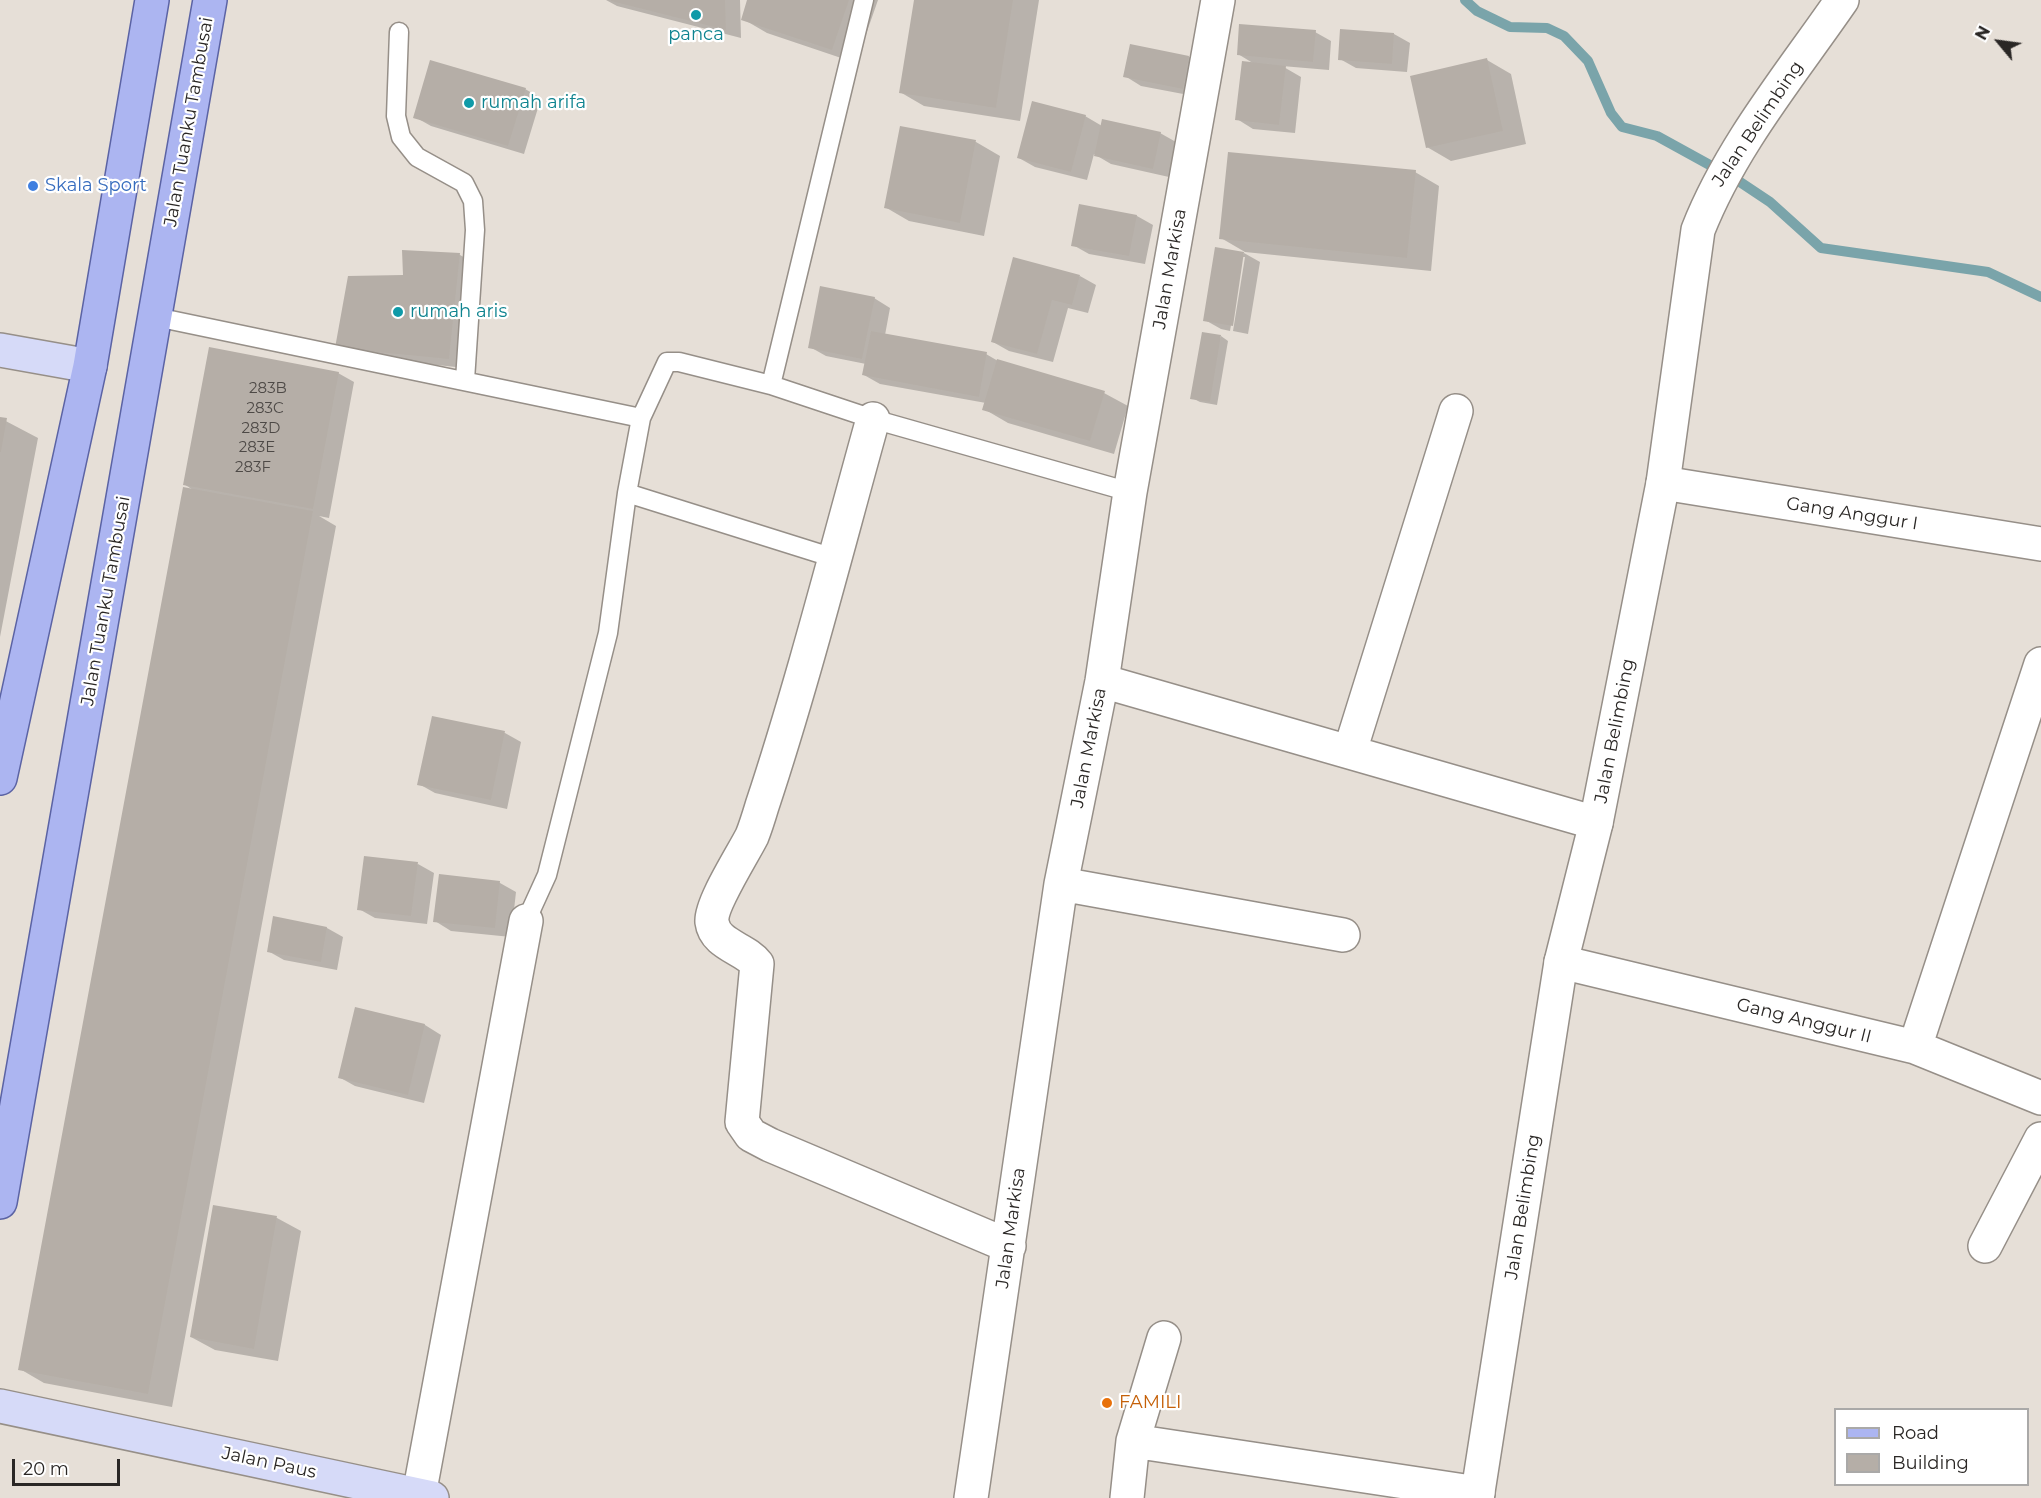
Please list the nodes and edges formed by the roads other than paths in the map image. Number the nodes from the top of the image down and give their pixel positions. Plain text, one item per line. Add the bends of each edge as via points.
1 (152, 0) edge
2 (210, 0) edge
3 (864, 0) edge
4 (1218, 0) edge
5 (1842, 0) edge
6 (399, 32) dead end
7 (156, 317) junction
8 (0, 350) edge
9 (90, 366) junction
10 (465, 380) junction
11 (771, 385) junction
12 (1456, 411) dead end
13 (641, 418) junction
14 (873, 419) junction
15 (1663, 483) junction
16 (1131, 492) junction
17 (627, 493) junction
18 (2041, 544) edge
19 (834, 558) junction
20 (2041, 664) edge
21 (1102, 681) junction
22 (1350, 751) junction
23 (0, 778) edge
24 (1596, 823) junction
25 (1061, 884) junction
26 (526, 921) joint
27 (1343, 935) dead end
28 (1561, 962) junction
29 (1916, 1047) junction
30 (2041, 1098) edge
31 (2041, 1139) edge
32 (0, 1202) edge
33 (1985, 1245) dead end
34 (1009, 1246) junction
35 (1164, 1338) dead end
36 (0, 1406) edge
37 (1133, 1442) junction
38 (1477, 1496) edge
39 (425, 1497) edge
40 (971, 1498) edge
41 (1127, 1498) edge

1 - 9 main road
2 - 7 main road, Jalan Tuanku Tambusai
3 - 11 lane
4 - 16 street, Jalan Markisa
5 - 15 street, Jalan Belimbing via 1731,160 1711,195 1698,230
6 - 10 lane via 396,116 401,137 417,157 464,183 473,201 475,230
7 - 10 lane
7 - 32 main road, Jalan Tuanku Tambusai
8 - 9 main road
9 - 23 main road
10 - 13 lane
11 - 13 lane via 667,362
11 - 14 lane
12 - 22 street
13 - 17 lane
14 - 16 lane
14 - 19 street
15 - 18 street, Gang Anggur I
15 - 24 street, Jalan Belimbing
16 - 21 street, Jalan Markisa
17 - 19 lane
17 - 26 lane via 608,633 547,875
19 - 34 street via 756,823 712,920 723,941 757,964 742,1122 751,1135 770,1145
20 - 29 street
21 - 22 street
21 - 25 street, Jalan Markisa
22 - 24 street
24 - 28 street, Jalan Belimbing
25 - 27 street
25 - 34 street, Jalan Markisa
26 - 39 street
28 - 29 street, Gang Anggur II
28 - 38 street, Jalan Belimbing
29 - 30 street, Gang Anggur II
31 - 33 street
34 - 40 street, Jalan Markisa
35 - 37 street
36 - 39 main road, Jalan Paus
37 - 38 street
37 - 41 street

